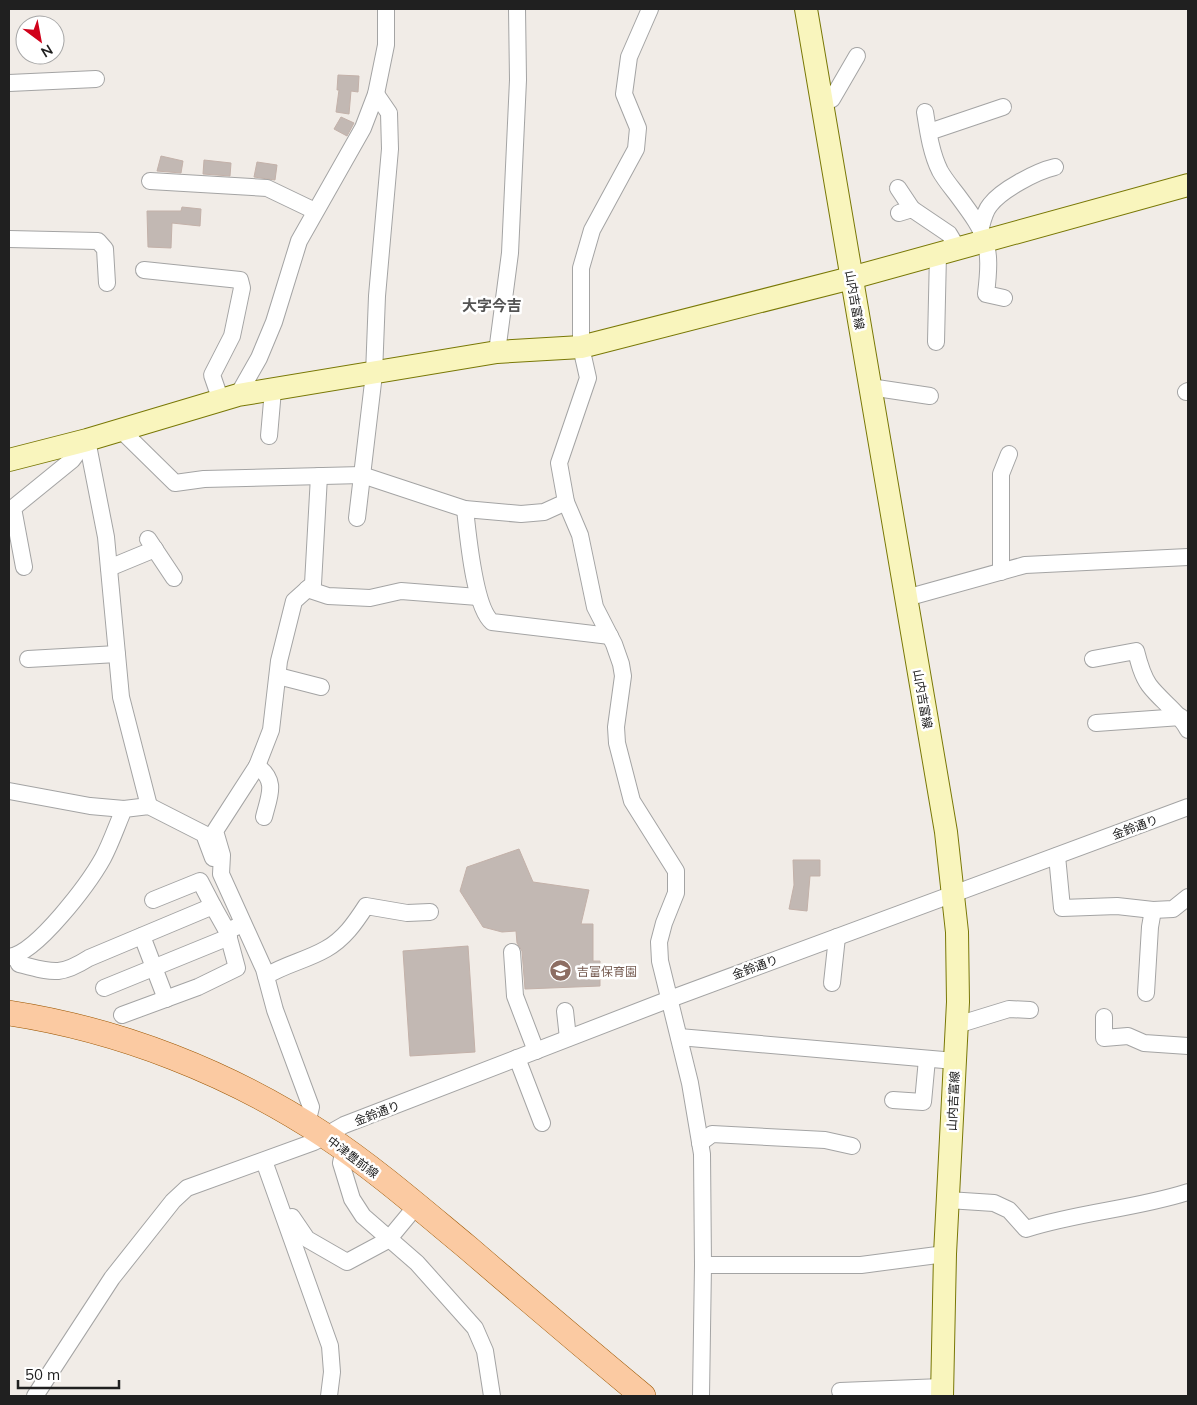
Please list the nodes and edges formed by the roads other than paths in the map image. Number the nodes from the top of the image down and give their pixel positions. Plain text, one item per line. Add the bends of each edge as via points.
1 (386, 9) edge
2 (517, 9) edge
3 (650, 9) edge
4 (806, 9) edge
5 (857, 56) dead end
6 (96, 79) dead end
7 (9, 83) edge
8 (376, 94) junction
9 (822, 106) junction
10 (1003, 107) dead end
11 (925, 112) dead end
12 (928, 132) junction
13 (1055, 167) dead end
14 (150, 182) dead end
15 (1188, 185) edge
16 (898, 188) dead end
17 (315, 210) junction
18 (984, 234) junction
19 (9, 239) edge
20 (948, 251) junction
21 (144, 270) dead end
22 (851, 278) junction
23 (107, 283) dead end
24 (1004, 298) dead end
25 (936, 342) dead end
26 (582, 347) junction
27 (498, 352) junction
28 (374, 374) junction
29 (870, 387) junction
30 (273, 390) junction
31 (930, 396) dead end
32 (230, 398) junction
33 (121, 430) junction
34 (269, 436) dead end
35 (87, 440) junction
36 (1009, 454) dead end
37 (9, 460) edge
38 (362, 475) junction
39 (319, 476) junction
40 (566, 502) junction
41 (11, 508) edge
42 (465, 509) junction
43 (357, 518) dead end
44 (1188, 557) edge
45 (24, 567) dead end
46 (109, 568) junction
47 (1000, 572) junction
48 (174, 578) dead end
49 (307, 589) junction
50 (478, 597) junction
51 (906, 598) junction
52 (610, 636) junction
53 (117, 654) junction
54 (28, 659) dead end
55 (1093, 659) dead end
56 (278, 676) junction
57 (320, 687) dead end
58 (1096, 723) dead end
59 (1185, 724) edge
60 (257, 766) junction
61 (9, 791) edge
62 (148, 806) junction
63 (1188, 807) edge
64 (124, 809) junction
65 (264, 817) dead end
66 (1057, 856) junction
67 (221, 874) junction
68 (953, 894) junction
69 (1188, 897) edge
70 (153, 900) dead end
71 (213, 906) junction
72 (1153, 910) junction
73 (430, 912) dead end
74 (243, 924) junction
75 (228, 934) junction
76 (142, 936) junction
77 (837, 937) junction
78 (512, 952) dead end
79 (12, 956) edge
80 (154, 967) junction
81 (266, 976) junction
82 (832, 983) dead end
83 (104, 988) dead end
84 (1146, 993) dead end
85 (670, 998) junction
86 (166, 999) junction
87 (1030, 1010) dead end
88 (565, 1011) dead end
89 (9, 1013) edge
90 (122, 1015) dead end
91 (1104, 1017) dead end
92 (957, 1025) junction
93 (679, 1037) junction
94 (568, 1038) junction
95 (1188, 1046) edge
96 (536, 1051) junction
97 (517, 1058) junction
98 (926, 1059) junction
99 (955, 1061) junction
100 (893, 1100) dead end
101 (542, 1123) dead end
102 (325, 1137) junction
103 (700, 1143) junction
104 (852, 1146) dead end
105 (264, 1161) junction
106 (1188, 1192) edge
107 (948, 1200) junction
108 (417, 1206) junction
109 (285, 1220) junction
110 (388, 1240) junction
111 (945, 1254) junction
112 (703, 1265) junction
113 (48, 1378) junction
114 (840, 1391) dead end
115 (942, 1392) edge
116 (36, 1396) edge
117 (52, 1396) edge
118 (329, 1396) edge
119 (492, 1396) edge
120 (643, 1396) edge
121 (701, 1396) edge

1 - 8 street via 386,45
2 - 27 street via 518,80 510,253
3 - 26 street via 628,57 624,94 638,128 636,149 592,230 582,268
4 - 9 main road, 山内吉富線
5 - 9 street via 832,99
6 - 7 street
8 - 17 street via 363,128
8 - 28 street via 389,112 390,149 377,296
9 - 22 main road, 山内吉富線
10 - 12 street
11 - 12 street
12 - 18 street via 940,171
13 - 18 street via 1043,170 995,198 988,207
14 - 17 street via 267,188
15 - 18 main road
16 - 20 street via 906,211 949,234
17 - 32 street via 299,241 274,322 259,358
18 - 20 main road
18 - 24 street via 990,266 986,294
19 - 23 street via 98,241 105,249
20 - 22 main road
20 - 25 street
21 - 32 street via 240,280 242,288 232,336 212,375
22 - 26 main road
22 - 29 main road, 山内吉富線
26 - 27 main road
26 - 40 street via 588,378 559,463
27 - 28 main road
28 - 30 main road
28 - 38 street
29 - 31 street
29 - 51 main road, 山内吉富線
30 - 32 main road
30 - 34 street
32 - 33 main road
33 - 35 main road
33 - 39 street via 175,483
35 - 37 main road
35 - 41 street via 72,460
35 - 46 street
36 - 47 street via 1001,474
38 - 39 street
38 - 42 street
38 - 43 street
39 - 49 street via 313,584
40 - 42 street via 544,512 520,514
40 - 52 street via 580,535 595,607
41 - 45 street
42 - 50 street
44 - 47 street via 1024,565
46 - 48 street via 152,544
46 - 53 street
47 - 51 street
49 - 50 street via 328,596 353,598 401,591
49 - 56 street via 294,601
50 - 52 street via 484,616 492,622
51 - 68 main road, 山内吉富線 via 946,832
52 - 85 street via 623,676 616,727 630,794 676,871 676,893 659,942 660,961
53 - 54 street
53 - 62 street via 127,726
55 - 59 street via 1136,651 1149,685
56 - 57 street
56 - 60 street via 272,730
58 - 59 street
60 - 65 street via 267,773 271,786
60 - 67 street via 215,831 222,855
61 - 64 street
62 - 64 street
62 - 67 street via 204,834
63 - 66 street, 金鈴通り
64 - 79 street via 103,858 68,908 37,941
66 - 68 street, 金鈴通り
66 - 72 street via 1062,908 1117,906
67 - 74 street
68 - 77 street, 金鈴通り
68 - 92 main road, 山内吉富線 via 957,932
69 - 72 street via 1173,909
70 - 71 street via 200,881
71 - 75 street
71 - 76 street
72 - 84 street
73 - 81 street via 407,913 366,906 353,926 326,949 284,965
74 - 75 street
74 - 81 street
75 - 80 street
75 - 86 street via 237,968
76 - 79 street via 89,958 70,970 53,973 19,964
76 - 80 street
77 - 82 street
77 - 85 street, 金鈴通り
78 - 96 street via 515,996
80 - 83 street
80 - 86 street
81 - 102 street via 275,1010
85 - 93 street
85 - 94 street, 金鈴通り
86 - 90 street
87 - 92 street via 1008,1009
88 - 94 street
89 - 102 main road, 中津豊前線 via 135,1043 190,1064 252,1094
91 - 95 street via 1104,1038 1128,1036 1144,1043
92 - 99 main road, 山内吉富線
93 - 98 street
93 - 103 street
94 - 96 street, 金鈴通り
96 - 97 street, 金鈴通り
97 - 101 street
97 - 102 street, 金鈴通り via 344,1125
98 - 99 street
98 - 100 street via 923,1102
99 - 107 main road, 山内吉富線
102 - 105 street, 金鈴通り
102 - 108 main road, 中津豊前線
102 - 110 street via 341,1163 352,1199 363,1216
103 - 104 street via 712,1134 825,1140
103 - 112 street
105 - 109 street
105 - 113 street, 金鈴通り via 204,1180 187,1188 173,1201 112,1278
106 - 107 street via 1026,1229 1009,1210 994,1203
107 - 111 main road, 山内吉富線
108 - 110 street
108 - 120 main road, 中津豊前線
109 - 110 street via 292,1217 307,1239 347,1262
109 - 118 street via 330,1346 332,1372
110 - 119 street via 417,1263 475,1328 484,1351
111 - 112 street via 861,1265
111 - 115 main road, 山内吉富線
112 - 121 street
113 - 116 street, 金鈴通り
113 - 117 street
114 - 115 street

